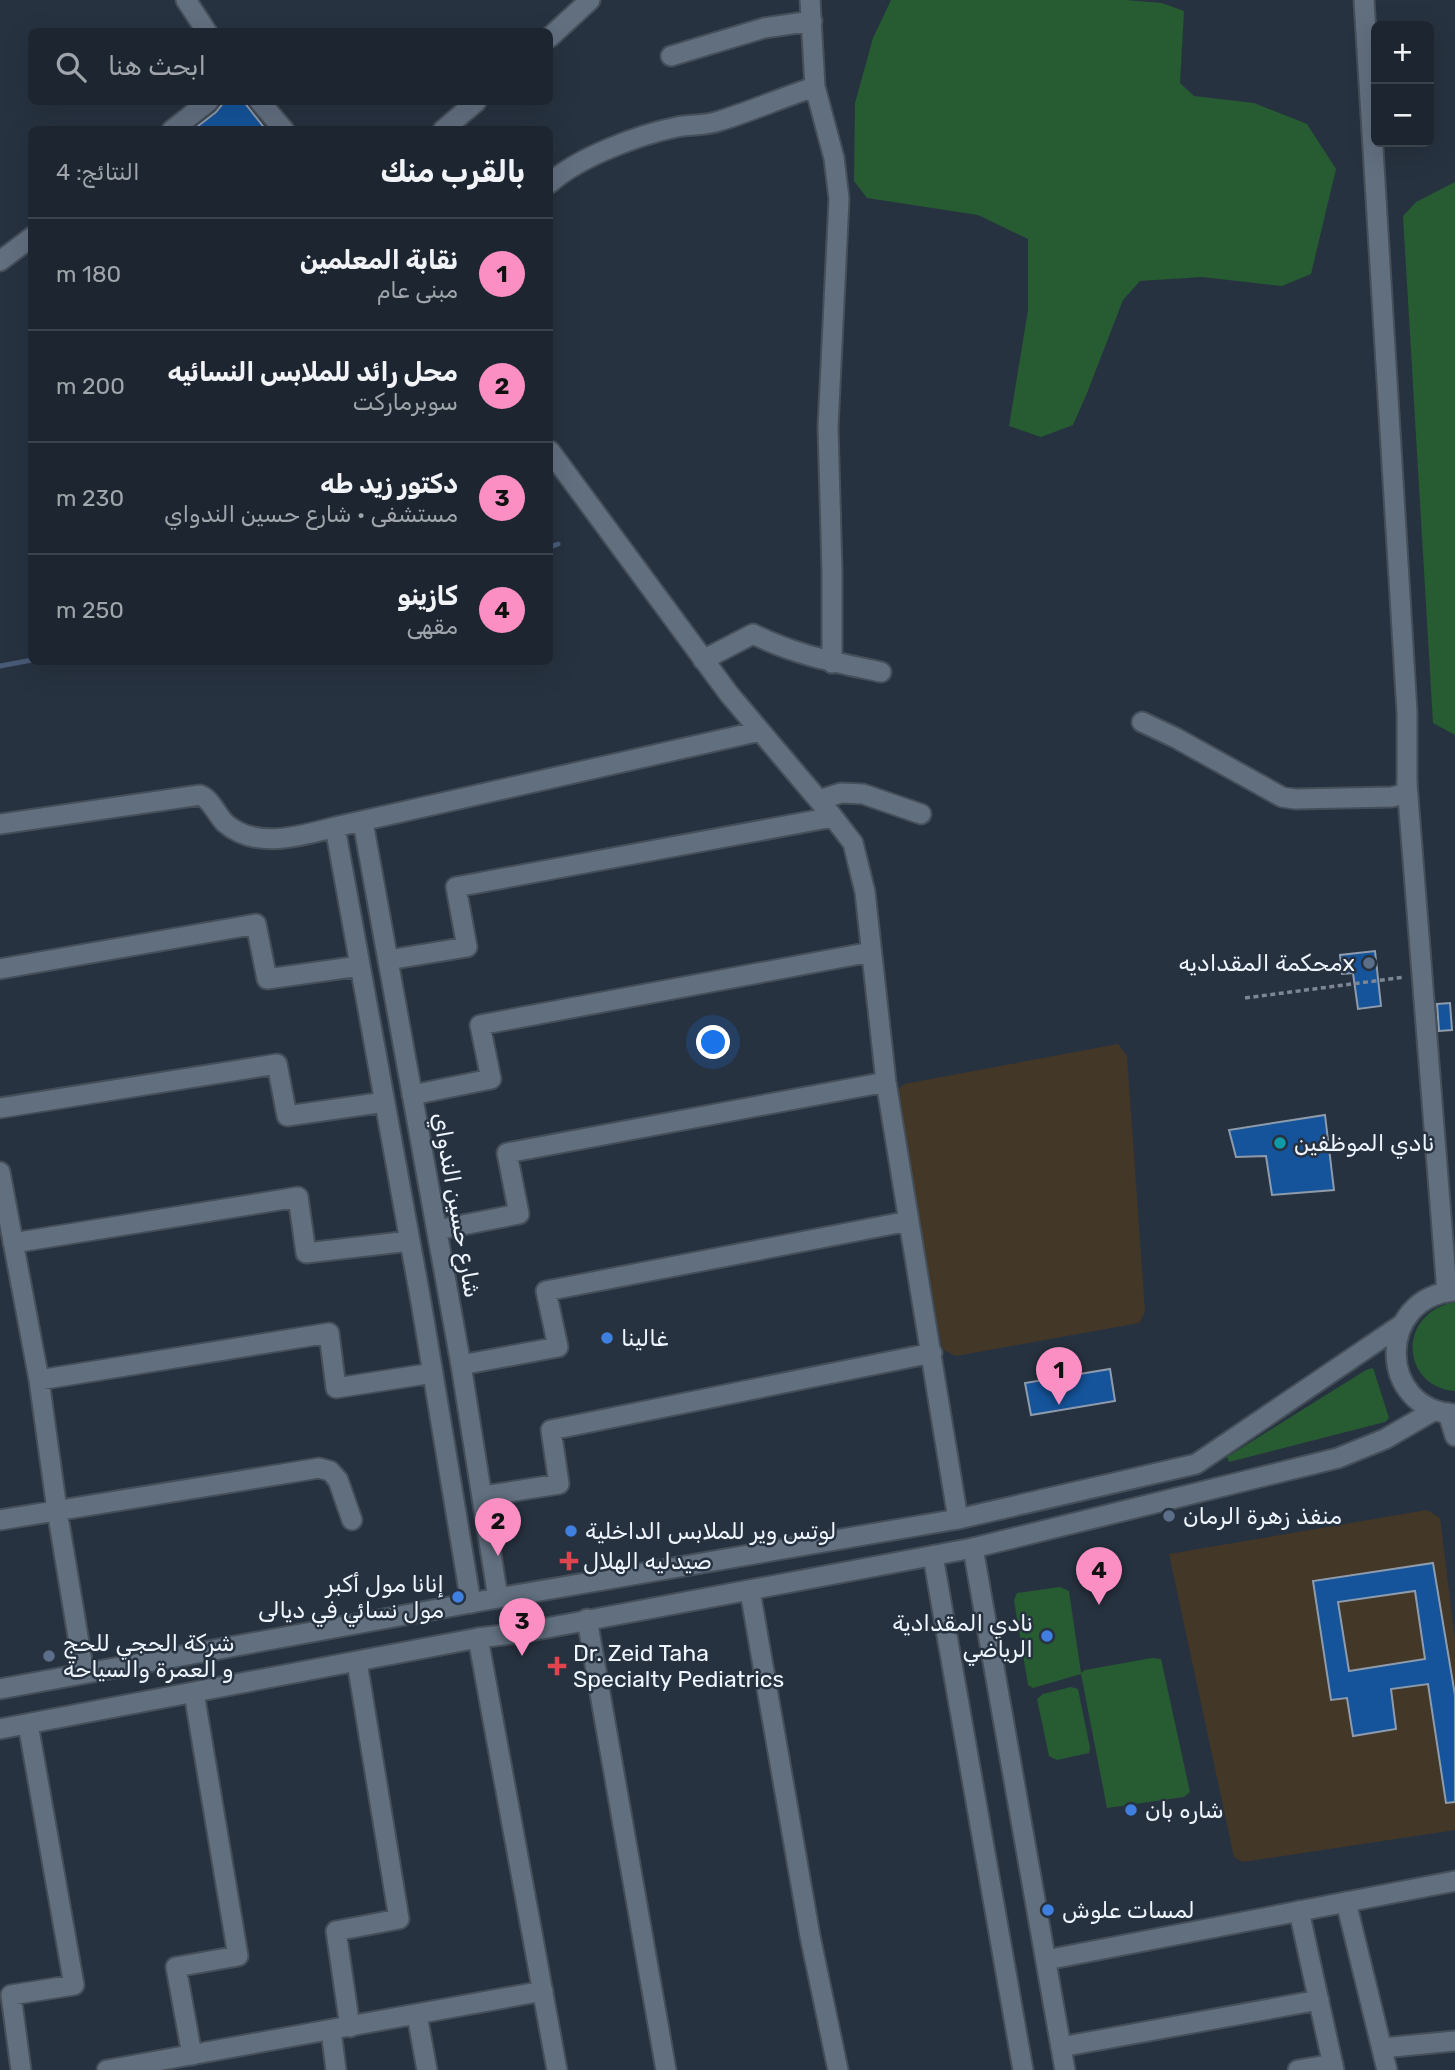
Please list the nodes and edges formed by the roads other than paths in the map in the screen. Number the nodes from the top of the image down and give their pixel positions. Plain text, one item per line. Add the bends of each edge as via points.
1 (186, 0) edge
2 (590, 0) edge
3 (810, 0) edge
4 (1364, 0) edge
5 (812, 21) junction
6 (204, 28) edge
7 (553, 34) edge
8 (671, 56) dead end
9 (815, 87) junction
10 (204, 105) edge
11 (263, 105) edge
12 (472, 105) edge
13 (177, 126) edge
14 (281, 126) edge
15 (448, 126) edge
16 (553, 180) edge
17 (28, 240) edge
18 (0, 261) edge
19 (553, 455) edge
20 (703, 660) junction
21 (832, 663) junction
22 (881, 672) dead end
23 (1142, 722) dead end
24 (760, 731) junction
25 (1407, 788) junction
26 (819, 800) junction
27 (921, 814) dead end
28 (833, 817) junction
29 (363, 822) junction
30 (0, 824) edge
31 (335, 827) junction
32 (871, 952) junction
33 (388, 960) junction
34 (360, 966) junction
35 (0, 969) edge
36 (886, 1082) junction
37 (412, 1095) junction
38 (385, 1102) junction
39 (0, 1108) edge
40 (0, 1172) edge
41 (909, 1221) junction
42 (437, 1230) junction
43 (410, 1241) junction
44 (13, 1243) junction
45 (1451, 1291) edge
46 (1401, 1325) junction
47 (932, 1353) junction
48 (461, 1365) junction
49 (433, 1373) junction
50 (38, 1380) junction
51 (1446, 1412) edge
52 (1455, 1436) edge
53 (484, 1496) junction
54 (57, 1510) junction
55 (0, 1520) edge
56 (352, 1520) dead end
57 (958, 1520) junction
58 (973, 1548) junction
59 (933, 1556) junction
60 (750, 1591) junction
61 (498, 1598) junction
62 (471, 1603) junction
63 (587, 1619) junction
64 (478, 1638) junction
65 (357, 1662) junction
66 (84, 1673) junction
67 (0, 1689) edge
68 (194, 1693) junction
69 (28, 1724) junction
70 (0, 1729) edge
71 (1455, 1881) edge
72 (1346, 1902) junction
73 (1299, 1911) junction
74 (1046, 1960) junction
75 (542, 1991) junction
76 (1319, 2000) junction
77 (417, 2015) junction
78 (341, 2028) junction
79 (1455, 2042) edge
80 (1061, 2047) junction
81 (1382, 2048) junction
82 (192, 2055) junction
83 (172, 2064) edge
84 (1333, 2067) edge
85 (21, 2070) edge
86 (107, 2070) edge
87 (336, 2070) edge
88 (427, 2070) edge
89 (557, 2070) edge
90 (666, 2070) edge
91 (838, 2070) edge
92 (1023, 2070) edge
93 (1065, 2070) edge
94 (1298, 2070) edge
95 (1387, 2070) edge

1 - 6 street
2 - 7 street
3 - 5 street
4 - 25 street via 1407,712
5 - 8 street via 764,28
5 - 9 street
9 - 16 street via 716,122 677,127 606,150
9 - 21 street via 834,158 839,199 828,427
10 - 13 street
11 - 14 street
12 - 15 street
17 - 18 street
19 - 20 street
20 - 21 street via 752,634
20 - 24 street
21 - 22 street
23 - 25 street via 1282,797 1392,797
24 - 26 street
24 - 29 street
25 - 45 street
26 - 27 street via 841,793 863,794
26 - 28 street
28 - 32 street via 853,843
28 - 33 street via 456,887 467,947
29 - 31 street
29 - 33 street, شارع حسين الندواي
30 - 31 street via 200,795 231,828 258,839 298,837
31 - 34 street
32 - 36 street
32 - 37 street via 480,1025 491,1079
33 - 37 street, شارع حسين الندواي
34 - 35 street via 267,979 256,924
34 - 38 street
36 - 41 street
36 - 42 street via 507,1153 519,1214
37 - 42 street, شارع حسين الندواي
38 - 39 street via 287,1116 277,1064
38 - 43 street
40 - 44 street
41 - 47 street
41 - 48 street via 546,1291 558,1347
42 - 48 street, شارع حسين الندواي
43 - 44 street via 306,1253 298,1198
43 - 49 street
44 - 50 street
45 - 46 street via 1428,1298
46 - 51 street via 1395,1350 1399,1375 1413,1396
46 - 57 street via 1196,1464
47 - 53 street via 551,1430 559,1484
47 - 57 street
48 - 53 street, شارع حسين الندواي
49 - 50 street via 336,1388 329,1333
49 - 62 street
50 - 54 street
51 - 52 street
51 - 58 street via 1338,1458
53 - 61 street, شارع حسين الندواي
54 - 55 street
54 - 56 street via 319,1468 338,1480
54 - 66 street
57 - 61 street
58 - 59 street
58 - 74 street
59 - 60 street
59 - 92 street
60 - 63 street
60 - 91 street
61 - 62 street
62 - 66 street
63 - 64 street
63 - 90 street
64 - 65 street
64 - 75 street
65 - 68 street
65 - 78 street via 399,1919 336,1931
66 - 67 street
68 - 69 street
68 - 82 street via 238,1956 176,1967
69 - 70 street
69 - 85 street via 74,1985 11,1995
71 - 72 street
72 - 73 street
72 - 81 street
73 - 74 street
73 - 76 street
74 - 80 street
75 - 77 street
75 - 89 street
76 - 80 street
76 - 84 street
77 - 78 street
77 - 88 street
78 - 82 street
78 - 87 street
79 - 81 street
80 - 93 street
81 - 95 street
82 - 83 street
83 - 86 street
84 - 94 street

